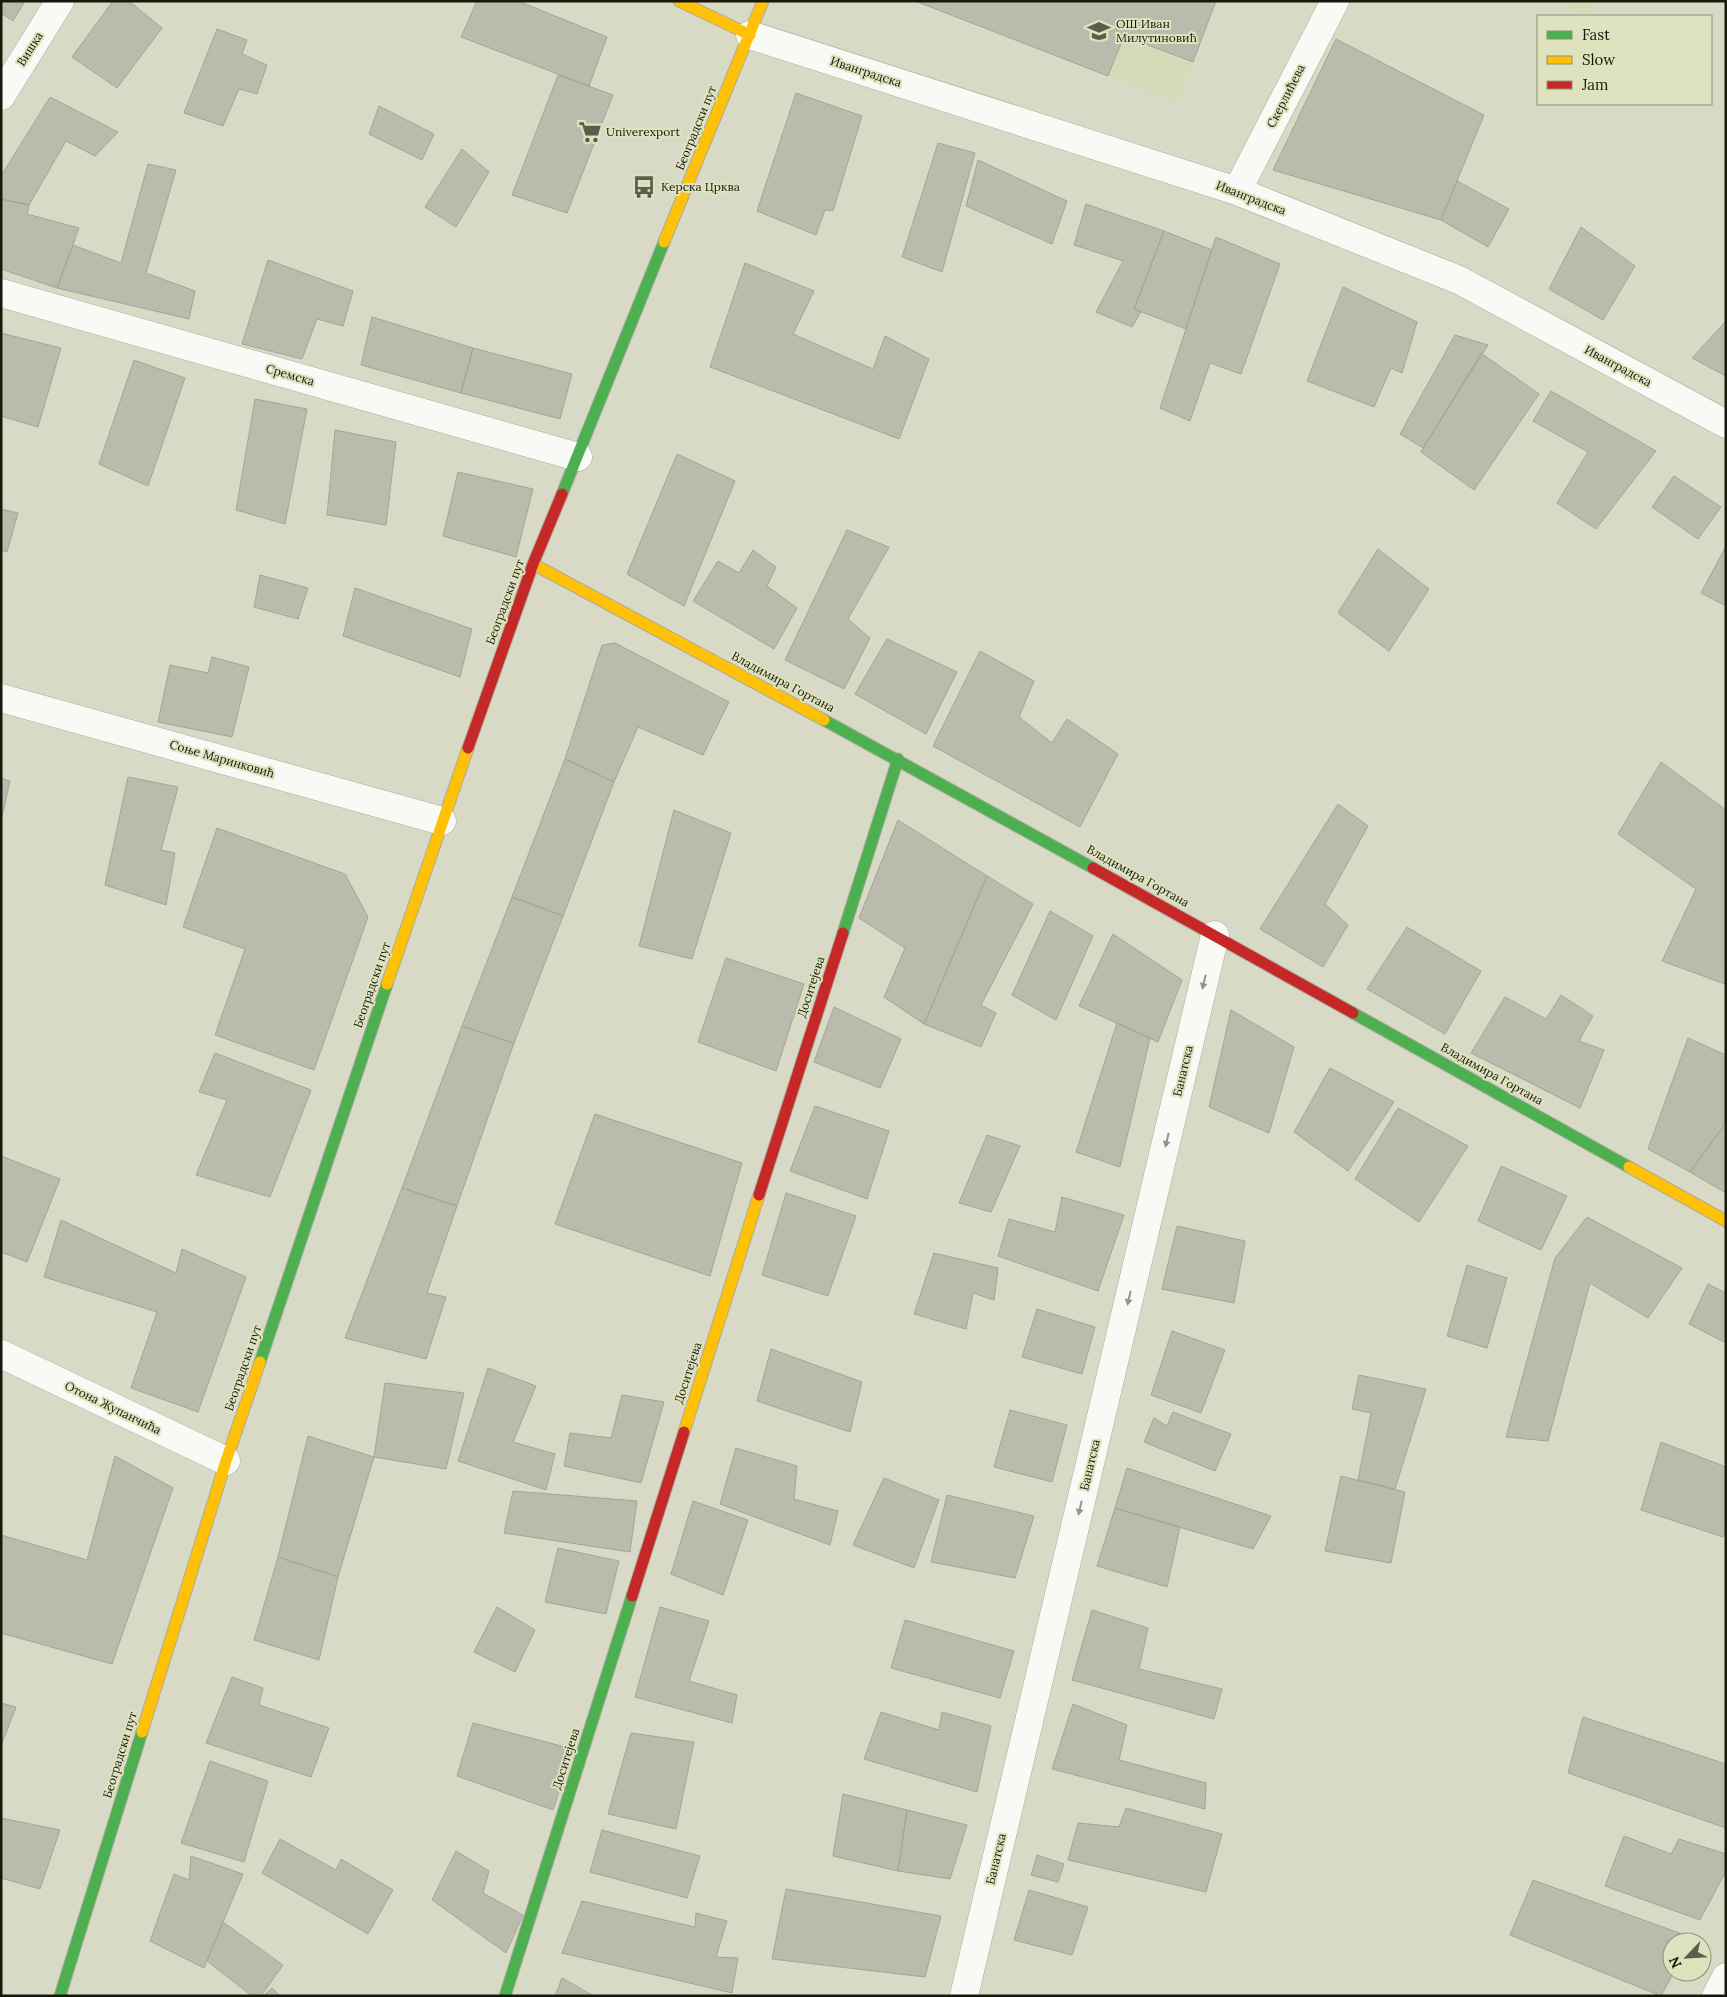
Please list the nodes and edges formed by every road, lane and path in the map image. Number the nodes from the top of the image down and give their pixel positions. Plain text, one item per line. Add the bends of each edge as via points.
1 (60, 1) edge
2 (679, 1) edge
3 (763, 1) edge
4 (1335, 1) edge
5 (750, 35) junction
6 (1, 96) edge
7 (1237, 191) junction
8 (1, 293) edge
9 (1726, 424) edge
10 (578, 457) junction
11 (533, 564) junction
12 (1, 698) edge
13 (898, 759) junction
14 (442, 821) junction
15 (1215, 935) junction
16 (1726, 1221) edge
17 (1, 1354) edge
18 (226, 1461) junction
19 (1726, 1977) edge
20 (60, 1996) edge
21 (505, 1996) edge
22 (964, 1996) edge
23 (1716, 1996) edge

1 - 6 street, Вишка
2 - 5 street
3 - 5 street, Београдски пут
4 - 7 street, Скерлићева
5 - 7 street, Иванградска
5 - 10 street, Београдски пут
7 - 9 street, Иванградска via 1459,280
8 - 10 street, Сремска
10 - 11 street, Београдски пут
11 - 13 street, Владимира Гортана
11 - 14 street, Београдски пут
12 - 14 street, Соње Маринковић
13 - 15 street, Владимира Гортана
13 - 21 street, Доситејева
14 - 18 street, Београдски пут
15 - 16 street, Владимира Гортана
15 -> 22 street, Банатска
17 - 18 street, Отона Жупанчића
18 - 20 street, Београдски пут
19 - 23 street

